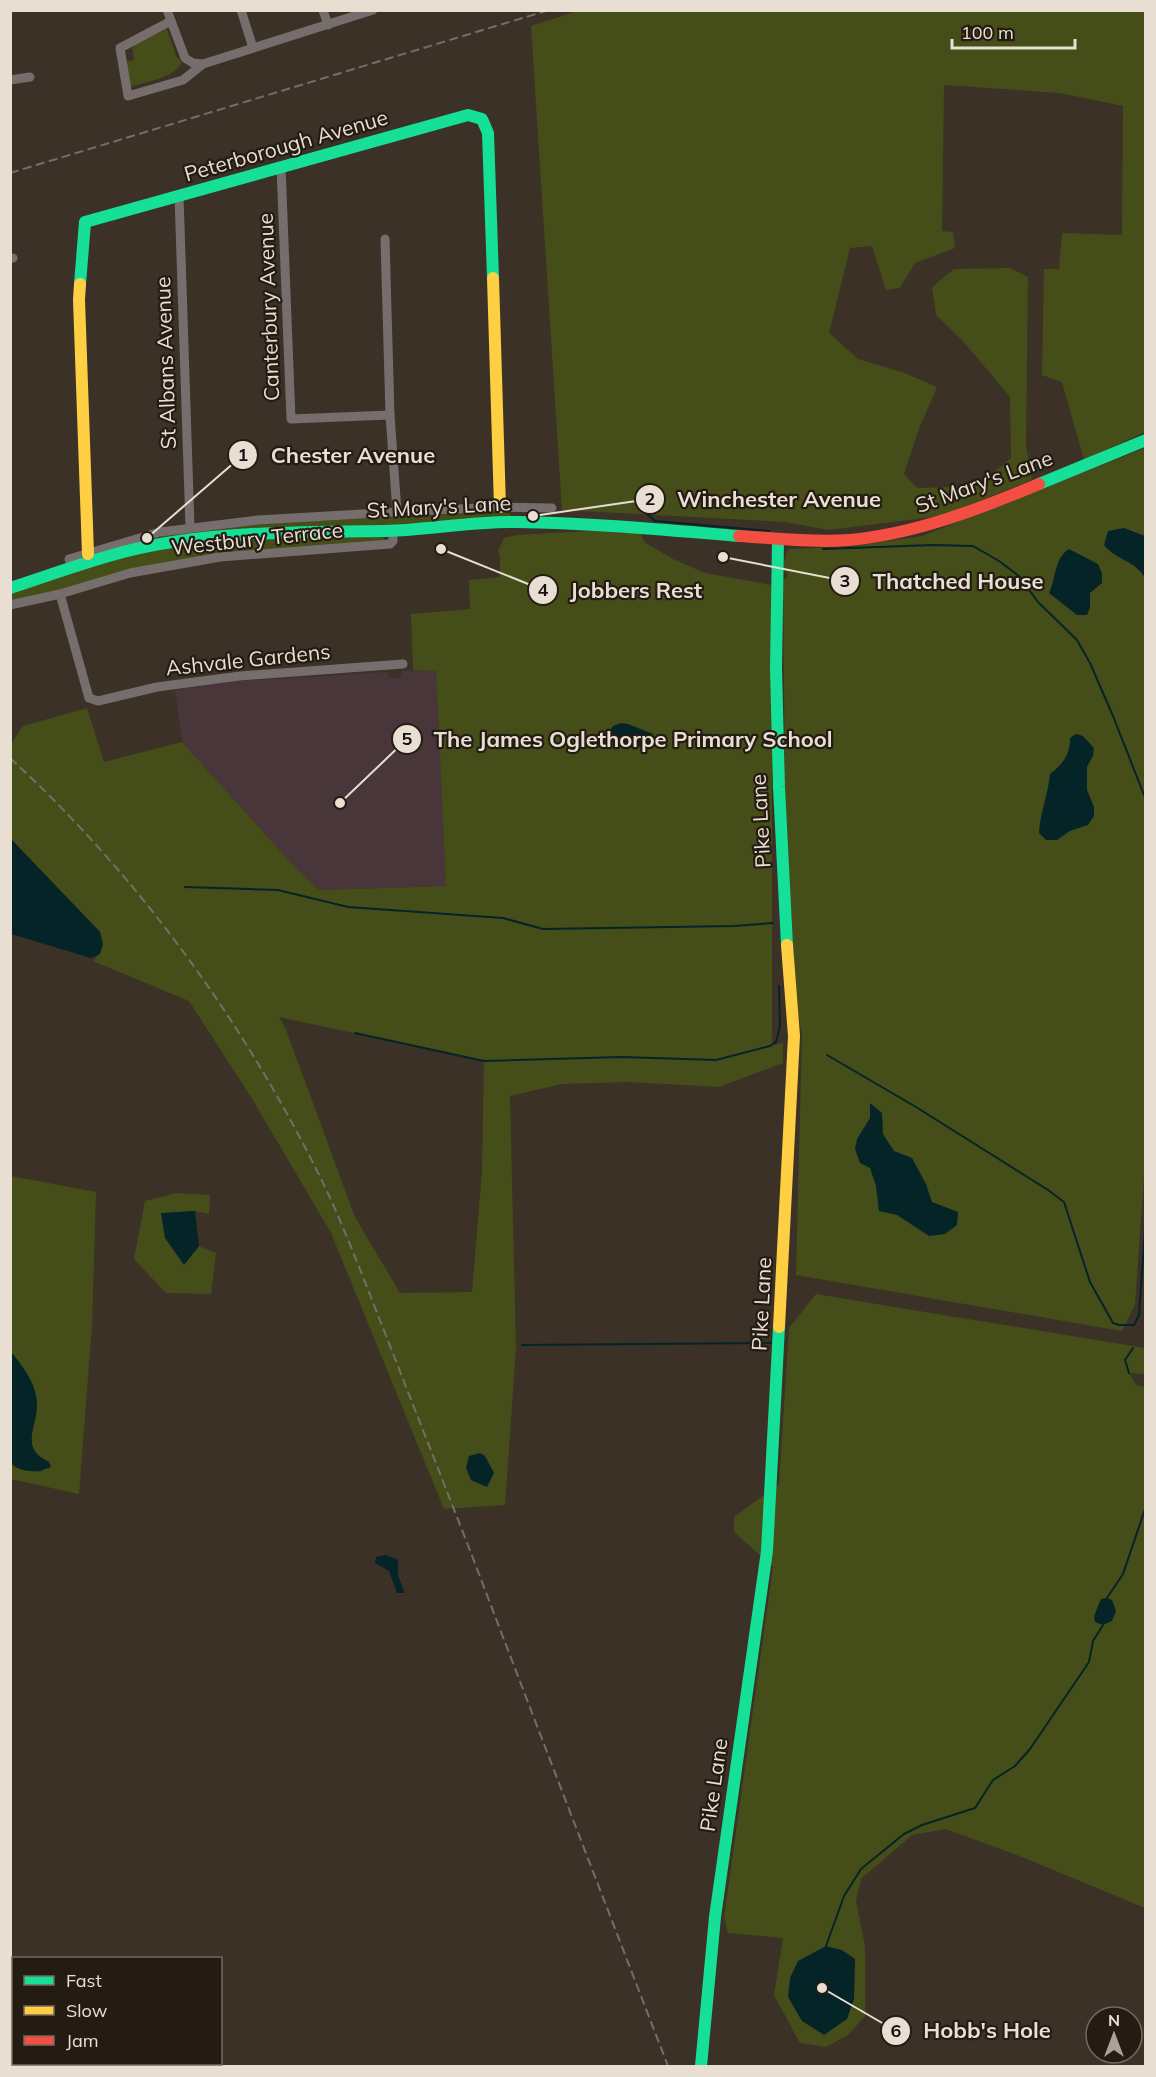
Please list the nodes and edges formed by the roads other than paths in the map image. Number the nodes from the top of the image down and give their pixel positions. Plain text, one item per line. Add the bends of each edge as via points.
1 (167, 10) edge
2 (241, 10) edge
3 (324, 10) edge
4 (373, 10) edge
5 (171, 21) junction
6 (328, 25) junction
7 (253, 48) junction
8 (203, 64) junction
9 (30, 77) dead end
10 (10, 80) edge
11 (281, 166) junction
12 (179, 196) junction
13 (385, 239) dead end
14 (390, 415) junction
15 (1146, 440) edge
16 (500, 507) junction
17 (515, 507) junction
18 (552, 508) dead end
19 (397, 512) junction
20 (516, 522) junction
21 (190, 527) junction
22 (393, 531) junction
23 (778, 540) junction
24 (88, 554) junction
25 (72, 567) junction
26 (10, 588) edge
27 (60, 594) junction
28 (10, 605) edge
29 (403, 664) dead end
30 (701, 2067) edge

1 - 5 street
2 - 7 street
3 - 6 street
4 - 6 street
5 - 8 street via 185,58
5 - 8 street via 120,48 128,96 183,80
6 - 7 street
7 - 8 street
9 - 10 street
11 - 12 street, Peterborough Avenue
11 - 14 street, Canterbury Avenue via 291,419
11 - 16 street, Peterborough Avenue via 468,115 483,118 488,133
12 - 21 street, St Albans Avenue
12 - 24 street, Peterborough Avenue via 85,222 79,300
13 - 14 street
14 - 19 street
15 - 23 street, St Mary's Lane via 1006,498 919,527 848,540
16 - 17 street
16 - 19 street
17 - 18 street
17 - 20 street
19 - 21 street
20 - 22 street, St Mary's Lane
20 - 23 street, St Mary's Lane
21 - 24 street
22 - 25 street, St Mary's Lane via 207,538 123,552
22 - 27 street, Westbury Terrace via 390,544 220,557 139,571
23 - 30 street, Pike Lane via 779,787 794,1036 788,1178 767,1551 715,1917
24 - 25 street via 69,559
25 - 26 street, St Mary's Lane
27 - 28 street, Westbury Terrace
27 - 29 street, Ashvale Gardens via 90,698 98,701 157,687 240,676

